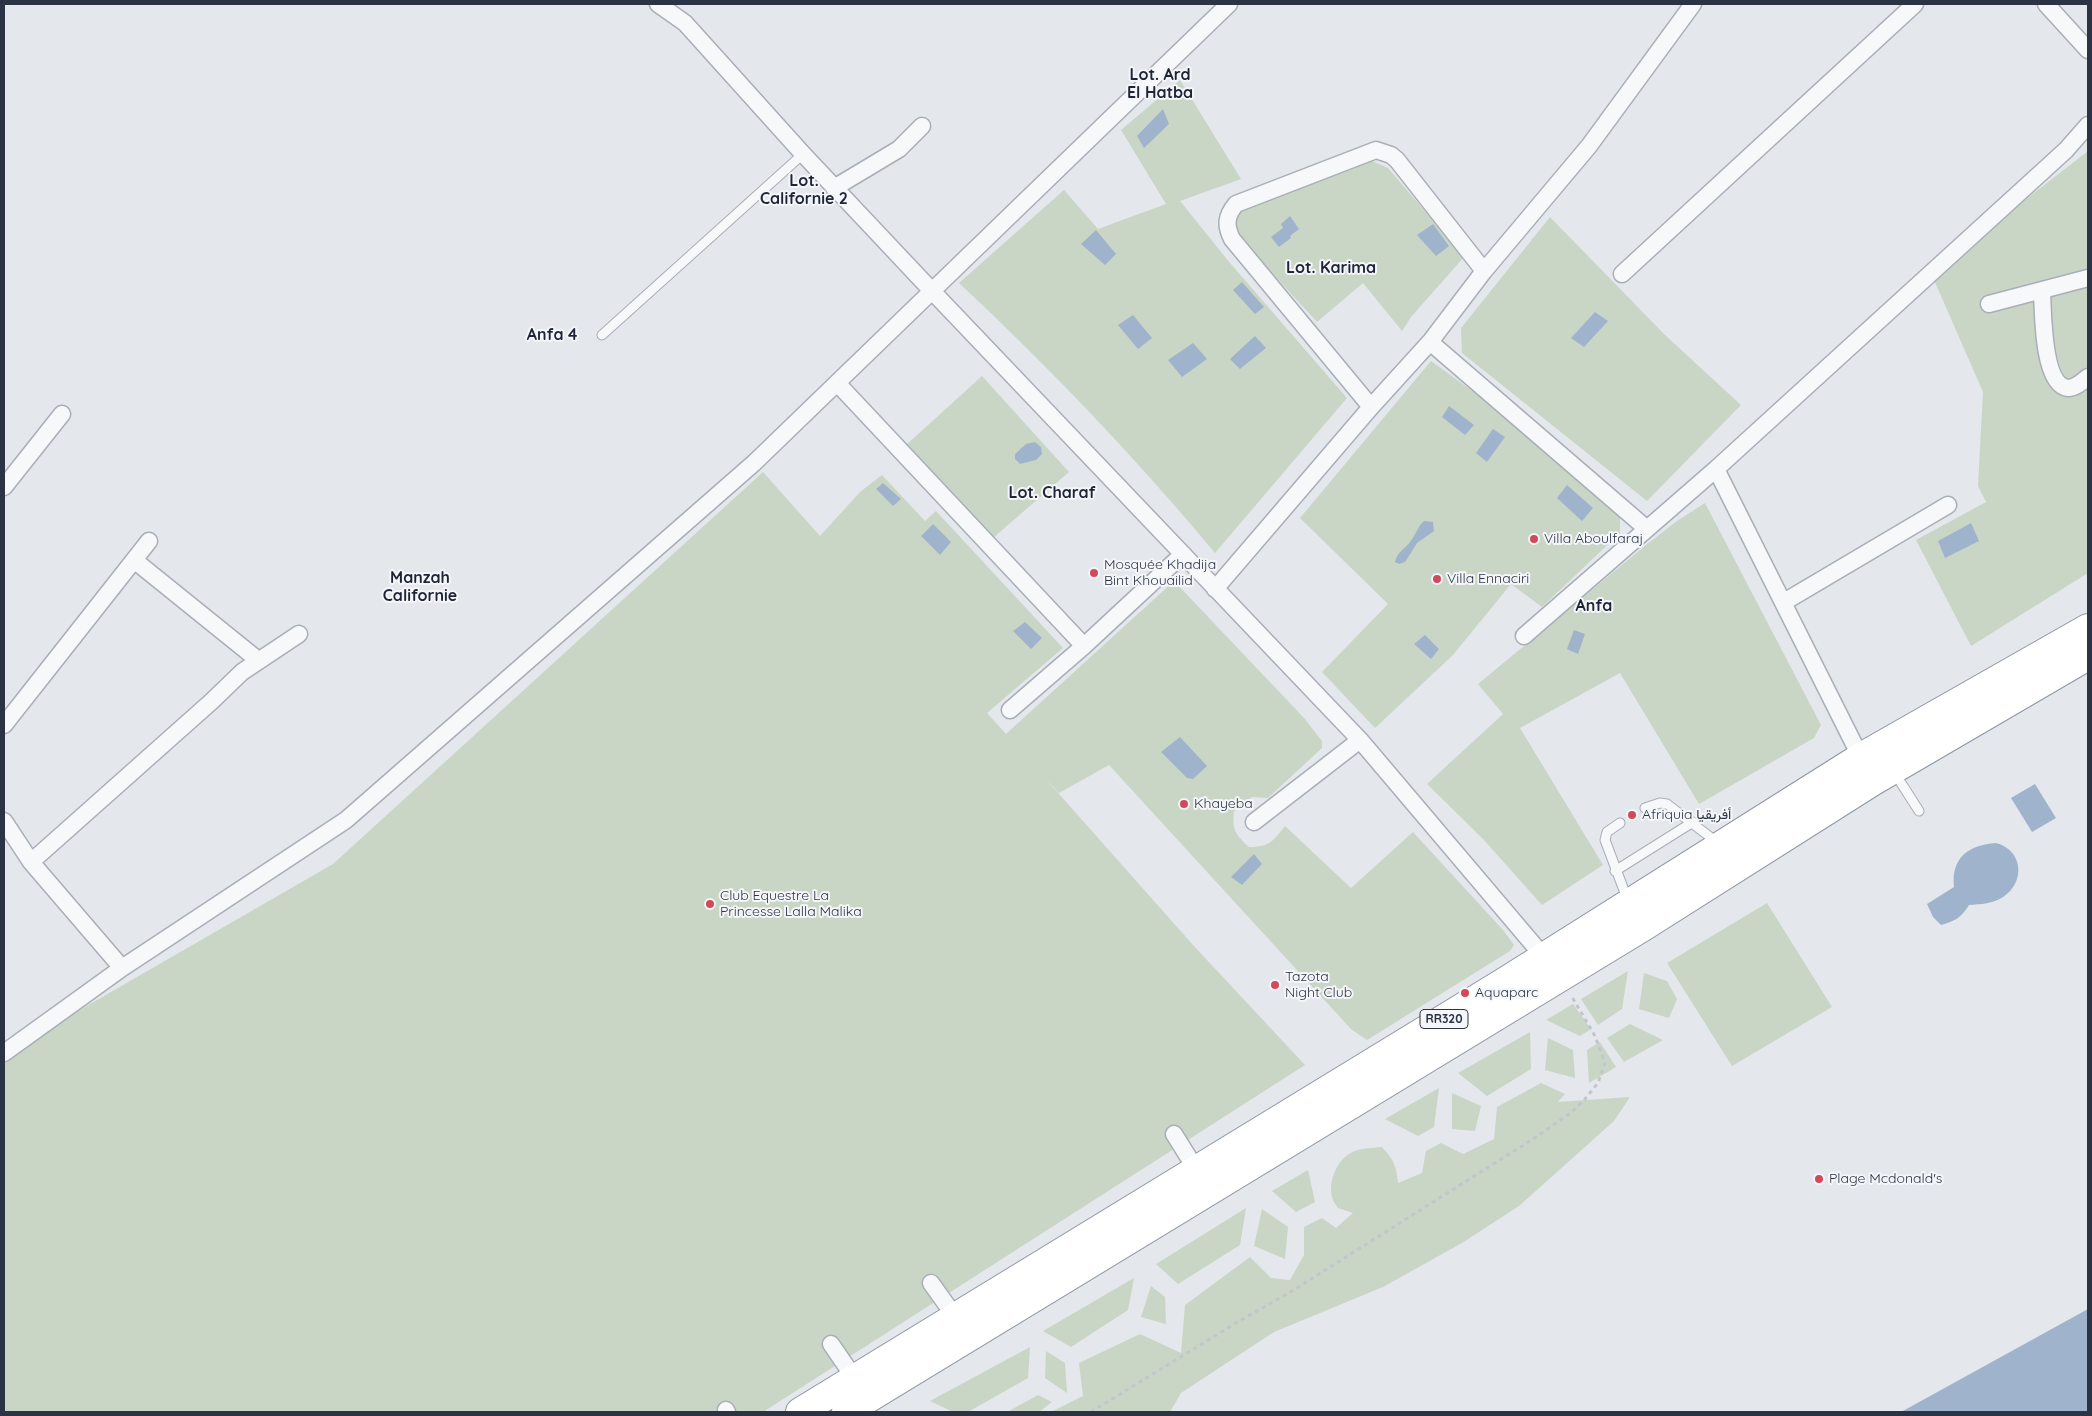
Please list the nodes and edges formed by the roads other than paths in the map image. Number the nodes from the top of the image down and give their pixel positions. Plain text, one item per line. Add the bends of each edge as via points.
1 (658, 4) edge
2 (1229, 4) edge
3 (1693, 4) edge
4 (1915, 4) edge
5 (2046, 4) edge
6 (2088, 50) edge
7 (2088, 125) edge
8 (922, 126) dead end
9 (803, 154) junction
10 (834, 188) junction
11 (1484, 271) junction
12 (1622, 274) dead end
13 (2088, 278) edge
14 (2042, 290) junction
15 (932, 291) junction
16 (1989, 304) dead end
17 (602, 335) dead end
18 (1430, 342) junction
19 (2088, 377) edge
20 (838, 384) junction
21 (1371, 407) junction
22 (62, 414) dead end
23 (1716, 469) junction
24 (4, 487) edge
25 (1948, 506) dead end
26 (1647, 529) junction
27 (149, 541) dead end
28 (1183, 554) junction
29 (134, 560) junction
30 (1215, 589) junction
31 (1784, 602) junction
32 (2088, 628) edge
33 (299, 634) dead end
34 (1524, 636) dead end
35 (1084, 646) junction
36 (2088, 656) edge
37 (258, 660) junction
38 (1010, 710) dead end
39 (4, 725) edge
40 (1360, 740) junction
41 (1860, 757) junction
42 (1882, 776) junction
43 (1645, 808) dead end
44 (1919, 811) dead end
45 (4, 821) edge
46 (1254, 822) dead end
47 (1693, 822) junction
48 (1620, 823) dead end
49 (1721, 845) junction
50 (31, 862) junction
51 (1738, 867) junction
52 (1615, 871) junction
53 (1628, 903) junction
54 (1643, 927) junction
55 (1552, 967) junction
56 (122, 968) junction
57 (4, 1053) edge
58 (1174, 1134) dead end
59 (1251, 1152) junction
60 (1197, 1171) junction
61 (931, 1283) dead end
62 (956, 1318) junction
63 (831, 1344) dead end
64 (855, 1379) junction
65 (800, 1412) edge
66 (846, 1412) edge

1 - 9 street via 685,23
2 - 15 street
3 - 11 street via 1589,146
4 - 12 street
5 - 6 street
7 - 23 street via 2059,156
8 - 10 street via 899,150
9 - 10 street
9 - 17 lane
10 - 15 street
11 - 18 street
11 - 21 street via 1397,160 1376,150 1236,204 1227,220 1232,238
13 - 14 street
14 - 16 street
14 - 19 street via 2046,354 2053,374 2064,387 2069,388
15 - 20 street
15 - 28 street
18 - 21 street
18 - 26 street
20 - 35 street
20 - 56 street via 748,468 346,820
21 - 30 street
22 - 24 street
23 - 26 street
23 - 31 street
25 - 31 street
26 - 34 street
27 - 29 street
28 - 30 street
28 - 35 street
29 - 37 street
29 - 39 street
30 - 40 street
31 - 41 street
32 - 41 highway, RR320
33 - 37 street
35 - 38 street
36 - 42 highway, RR320
37 - 50 street
40 - 46 street
40 - 55 street
41 - 42 street
41 - 49 highway, RR320
42 - 44 lane
42 - 51 highway, RR320
43 - 47 lane via 1663,803
45 - 50 street
47 - 49 lane
47 - 52 lane
48 - 52 lane via 1607,832 1604,840
49 - 51 highway
49 - 53 highway, RR320
50 - 56 street
51 - 54 highway, RR320
52 - 53 lane
53 - 54 highway
53 - 55 highway, RR320
54 - 55 highway, RR320
55 - 59 highway, RR320
56 - 57 street
58 - 60 street
59 - 60 highway, RR320
59 - 66 highway, RR320
60 - 62 highway, RR320
61 - 62 street
62 - 64 highway, RR320
63 - 64 street
64 - 65 highway, RR320

